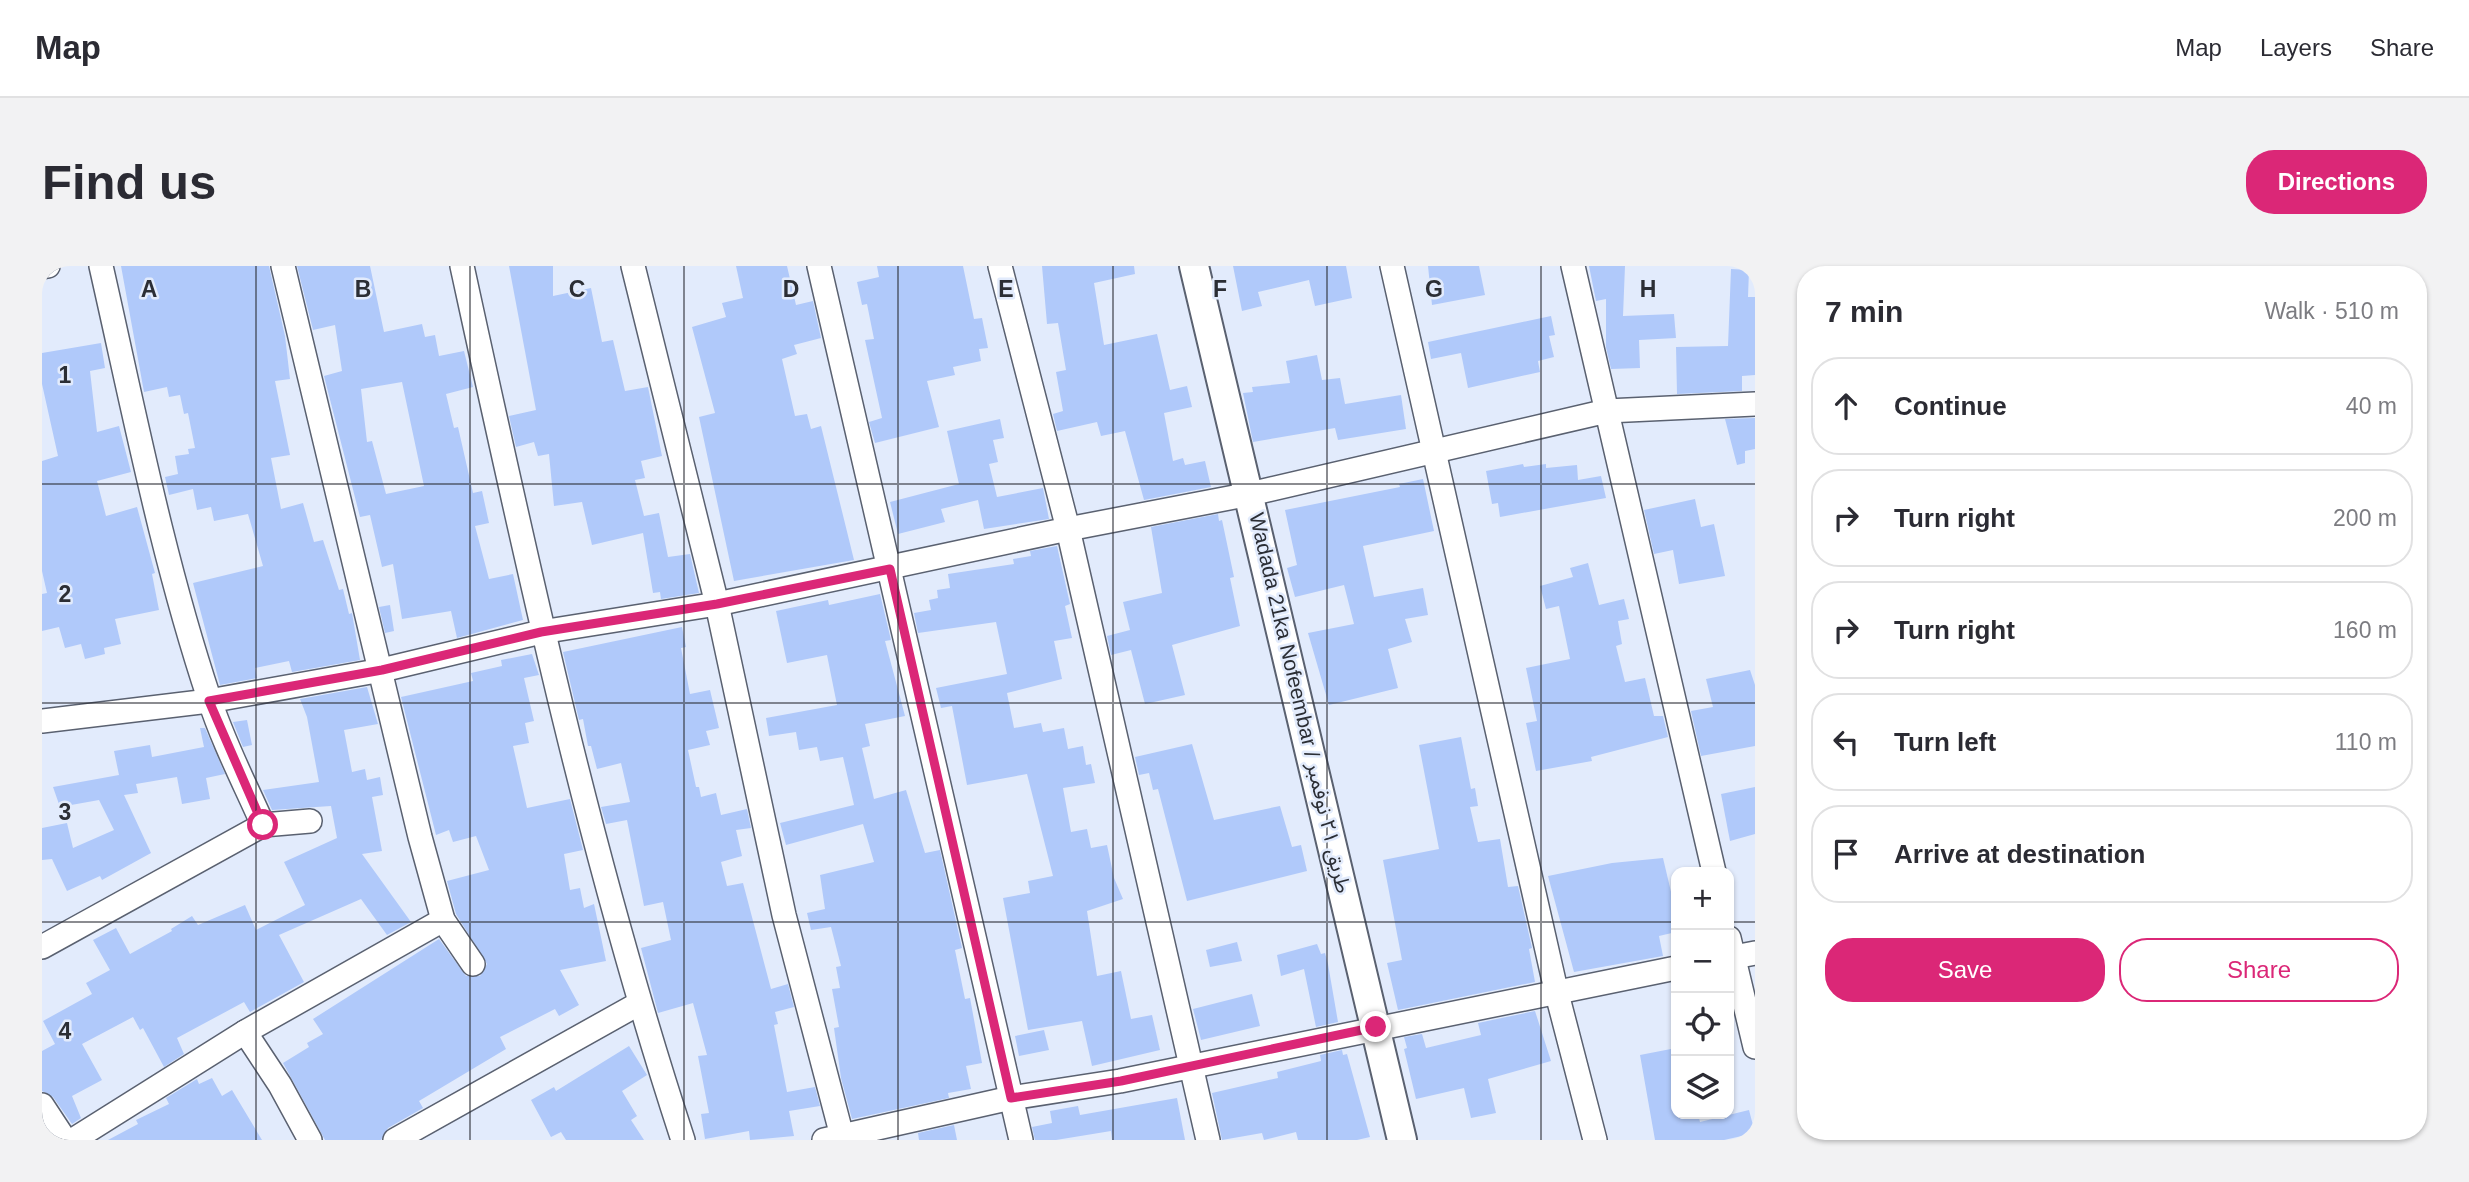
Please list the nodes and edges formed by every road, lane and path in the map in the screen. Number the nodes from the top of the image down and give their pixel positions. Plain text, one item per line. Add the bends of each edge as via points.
1 (48, 266) edge
2 (101, 266) edge
3 (283, 266) edge
4 (462, 266) edge
5 (633, 266) edge
6 (820, 266) edge
7 (1000, 266) edge
8 (1194, 266) edge
9 (1392, 266) edge
10 (1573, 266) edge
11 (42, 267) edge
12 (1755, 404) edge
13 (1607, 411) junction
14 (1434, 450) junction
15 (1250, 494) junction
16 (1068, 529) junction
17 (890, 569) junction
18 (717, 604) junction
19 (541, 632) junction
20 (382, 670) junction
21 (209, 701) junction
22 (42, 721) edge
23 (310, 821) dead end
24 (263, 825) junction
25 (1713, 867) edge
26 (443, 920) junction
27 (42, 947) edge
28 (1736, 952) edge
29 (473, 964) dead end
30 (1671, 969) edge
31 (1556, 990) junction
32 (638, 1004) junction
33 (1376, 1027) junction
34 (245, 1032) junction
35 (1755, 1047) edge
36 (1188, 1065) junction
37 (1011, 1098) junction
38 (42, 1105) edge
39 (836, 1139) edge
40 (65, 1140) edge
41 (73, 1140) edge
42 (310, 1140) edge
43 (395, 1140) edge
44 (683, 1140) edge
45 (1021, 1140) edge
46 (1208, 1140) edge
47 (1402, 1140) edge
48 (1595, 1140) edge

1 - 11 street
2 - 21 street via 162,541
3 - 20 street
4 - 19 street
5 - 18 street
6 - 17 street
7 - 16 street
8 - 15 street, Wadada 21ka Nofeembar / طريق ٢١ نوفمبر
9 - 14 street
10 - 13 street
12 - 13 street
13 - 14 street
13 - 25 street
14 - 15 street
14 - 31 street
15 - 16 street
15 - 33 street, Wadada 21ka Nofeembar / طريق ٢١ نوفمبر
16 - 17 street
16 - 36 street
17 - 18 street
17 - 37 street
18 - 19 street
18 - 39 street
19 - 20 street
19 - 32 street
20 - 21 street
20 - 26 street
21 - 22 street
21 - 24 street
23 - 24 street
24 - 27 street
26 - 29 street
26 - 34 street
28 - 35 street
30 - 31 street
31 - 33 street
31 - 48 street
32 - 43 street
32 - 44 street
33 - 36 street
33 - 47 street, Wadada 21ka Nofeembar / طريق ٢١ نوفمبر
34 - 41 street
34 - 42 street
36 - 37 street
36 - 46 street
37 - 39 street
37 - 45 street
38 - 40 street

